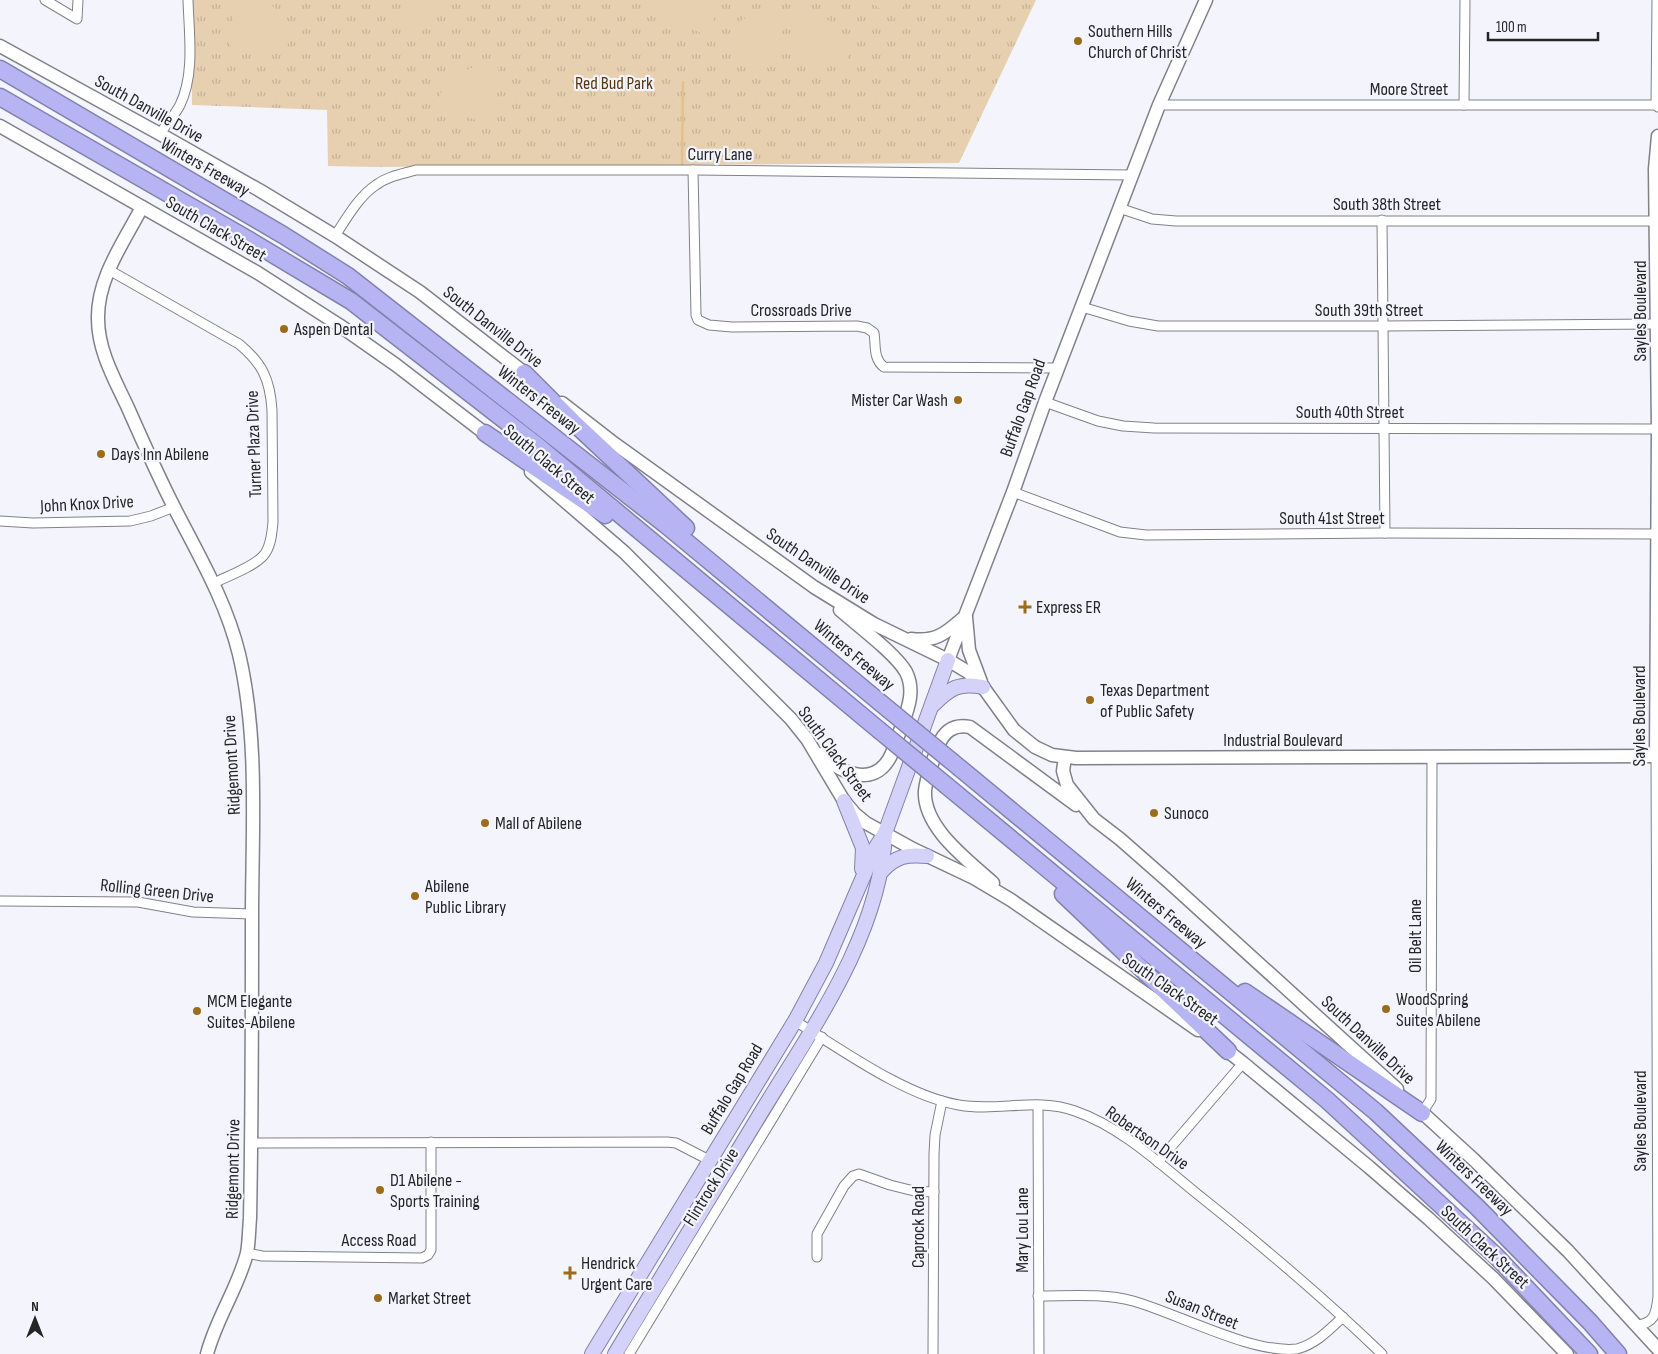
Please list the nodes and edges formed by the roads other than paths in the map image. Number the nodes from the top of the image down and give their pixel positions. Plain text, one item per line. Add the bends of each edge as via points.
1 (45, 0) edge
2 (78, 0) edge
3 (188, 0) edge
4 (1206, 0) edge
5 (1465, 0) edge
6 (1657, 0) edge
7 (0, 46) edge
8 (1657, 65) edge
9 (0, 70) edge
10 (0, 97) edge
11 (1159, 105) junction
12 (1464, 105) junction
13 (1657, 106) edge
14 (0, 126) edge
15 (160, 134) junction
16 (1658, 136) edge
17 (693, 170) junction
18 (1132, 175) junction
19 (142, 207) junction
20 (1120, 208) junction
21 (1382, 220) junction
22 (1657, 221) edge
23 (335, 236) junction
24 (109, 270) junction
25 (1082, 307) junction
26 (1657, 324) edge
27 (1383, 326) junction
28 (1058, 368) junction
29 (524, 373) junction
30 (1045, 402) junction
31 (1384, 428) junction
32 (1658, 429) edge
33 (485, 433) junction
34 (1013, 492) junction
35 (174, 507) junction
36 (0, 520) edge
37 (1385, 533) junction
38 (1658, 534) edge
39 (679, 565) junction
40 (214, 584) junction
41 (814, 587) junction
42 (965, 616) junction
43 (788, 626) junction
44 (902, 638) junction
45 (948, 660) junction
46 (983, 687) junction
47 (931, 708) junction
48 (807, 739) junction
49 (1657, 756) edge
50 (1432, 757) junction
51 (1064, 758) junction
52 (844, 801) junction
53 (983, 815) junction
54 (1094, 819) junction
55 (885, 833) junction
56 (927, 856) junction
57 (882, 870) junction
58 (862, 876) junction
59 (1011, 900) junction
60 (0, 901) edge
61 (252, 914) junction
62 (1175, 946) junction
63 (795, 1021) junction
64 (816, 1034) junction
65 (1228, 1051) junction
66 (1243, 1063) junction
67 (942, 1102) junction
68 (1038, 1106) junction
69 (1422, 1114) junction
70 (431, 1142) junction
71 (252, 1143) junction
72 (711, 1161) junction
73 (1158, 1162) junction
74 (715, 1188) junction
75 (934, 1192) junction
76 (247, 1253) junction
77 (817, 1257) dead end
78 (1038, 1296) junction
79 (1658, 1297) edge
80 (1343, 1317) junction
81 (1636, 1325) junction
82 (1658, 1349) edge
83 (207, 1354) edge
84 (592, 1354) edge
85 (615, 1354) edge
86 (629, 1354) edge
87 (933, 1354) edge
88 (1039, 1354) edge
89 (1382, 1354) edge
90 (1568, 1354) edge
91 (1589, 1354) edge
92 (1618, 1354) edge

1 - 2 street via 77,19
3 - 15 street via 189,69 186,88 179,106
4 - 11 main road, Buffalo Gap Road
5 - 12 street
6 - 8 street
7 - 15 main road, South Danville Drive
8 - 13 street
9 - 43 highway, Winters Freeway via 348,276 666,525
10 - 39 highway, Winters Freeway via 351,301 534,443
11 - 12 street, Moore Street
11 - 18 main road, Buffalo Gap Road
12 - 13 street, Moore Street
14 - 19 main road, South Clack Street
15 - 23 main road, South Danville Drive
16 - 22 main road, Sayles Boulevard via 1655,169
17 - 18 street, Curry Lane
17 - 23 street, Curry Lane via 416,170 376,185
17 - 28 street, Crossroads Drive via 698,320 709,325 732,327 867,328 874,333 876,354 884,367
18 - 20 main road, Buffalo Gap Road
19 - 24 main road, Ridgemont Drive
19 - 33 main road, South Clack Street via 258,273 333,322
20 - 21 street, South 38th Street via 1152,219
20 - 25 main road, Buffalo Gap Road
21 - 22 street, South 38th Street
21 - 27 street
22 - 26 main road, Sayles Boulevard
23 - 29 main road, South Danville Drive via 420,292
24 - 35 main road, Ridgemont Drive via 103,283 98,319 101,344
24 - 40 street, Turner Plaza Drive via 238,344 253,356 268,380 272,410 271,537 264,556
25 - 27 street, South 39th Street via 1158,326
25 - 28 main road, Buffalo Gap Road
26 - 27 street, South 39th Street
26 - 32 main road, Sayles Boulevard
27 - 31 street
28 - 30 main road, Buffalo Gap Road
29 - 41 main road, South Danville Drive via 611,441
29 - 43 highway
30 - 31 street, South 40th Street via 1098,421 1123,426
30 - 34 main road, Buffalo Gap Road
31 - 32 street, South 40th Street
31 - 37 street
32 - 38 main road, Sayles Boulevard
33 - 39 highway
33 - 48 main road, South Clack Street via 624,552 791,719
34 - 37 street, South 41st Street via 1120,532 1146,535
34 - 42 main road, Buffalo Gap Road
35 - 36 street, John Knox Drive via 130,521 32,523
35 - 40 main road, Ridgemont Drive
37 - 38 street, South 41st Street
38 - 49 main road, Sayles Boulevard
39 - 53 highway, Winters Freeway, bridge
40 - 61 main road, Ridgemont Drive via 239,655 248,711 253,779
41 - 44 main road, South Danville Drive
41 - 48 main road via 901,665 909,681 911,697 889,759 880,769 869,774 847,773 827,760
42 - 44 main road via 936,638
42 - 45 main road, Buffalo Gap Road
42 - 46 main road via 969,650
43 - 62 highway, Winters Freeway, bridge
44 - 45 main road, South Danville Drive
45 - 46 main road, Industrial Boulevard via 968,672
45 - 47 main road, Buffalo Gap Road
46 - 47 main road via 955,687
46 - 51 main road, Industrial Boulevard via 1021,737 1043,752
47 - 55 main road, Buffalo Gap Road
48 - 52 main road, South Clack Street
49 - 50 main road, Industrial Boulevard
49 - 79 street, Sayles Boulevard
50 - 51 main road, Industrial Boulevard
50 - 69 street, Oil Belt Lane via 1431,1099
51 - 54 main road, South Danville Drive via 1067,785
52 - 55 main road, South Clack Street via 866,823
52 - 58 main road via 863,848
53 - 65 highway via 1109,940
53 - 91 highway, Winters Freeway via 1327,1100 1496,1256
54 - 59 main road via 977,731 964,726 948,731 940,742 926,784 928,815 938,830
54 - 69 main road, South Danville Drive via 1175,888
55 - 56 main road, South Clack Street
55 - 57 main road, Buffalo Gap Road
55 - 58 main road, Buffalo Gap Road
56 - 57 main road via 903,856
56 - 59 main road, South Clack Street
57 - 64 main road, Buffalo Gap Road via 868,917
58 - 63 main road, Buffalo Gap Road via 826,963
59 - 65 main road, South Clack Street
60 - 61 street, Rolling Green Drive via 138,902 193,912
61 - 71 main road, Ridgemont Drive
62 - 69 highway via 1293,1023
62 - 92 highway, Winters Freeway via 1376,1112 1477,1207
63 - 64 street, Robertson Drive
63 - 72 main road, Buffalo Gap Road
64 - 67 street, Robertson Drive via 894,1081
64 - 74 main road, Buffalo Gap Road
64 - 86 street, Flintrock Drive
65 - 66 main road, South Clack Street
66 - 73 street
66 - 90 main road, South Clack Street via 1429,1219
67 - 68 street, Robertson Drive via 960,1106
67 - 75 street, Caprock Road via 935,1135
68 - 73 street, Robertson Drive via 1059,1106 1099,1121
68 - 78 street, Mary Lou Lane
69 - 81 main road, South Danville Drive via 1568,1252
70 - 71 street
70 - 72 street via 667,1142
70 - 76 street, Access Road via 431,1250 428,1255 422,1258
71 - 76 main road, Ridgemont Drive
72 - 74 main road via 718,1172
72 - 84 main road, Buffalo Gap Road
73 - 80 street, Robertson Drive
74 - 85 main road, Buffalo Gap Road
75 - 77 street via 914,1191 859,1174 853,1176 844,1186 818,1234
75 - 87 street, Caprock Road
76 - 83 main road, Ridgemont Drive
78 - 80 street, Susan Street via 1131,1300 1253,1348 1272,1351 1297,1349 1322,1337
78 - 88 street, Mary Lou Lane
79 - 81 street, Sayles Boulevard via 1652,1319
80 - 89 street, Robertson Drive
81 - 82 main road, South Danville Drive

